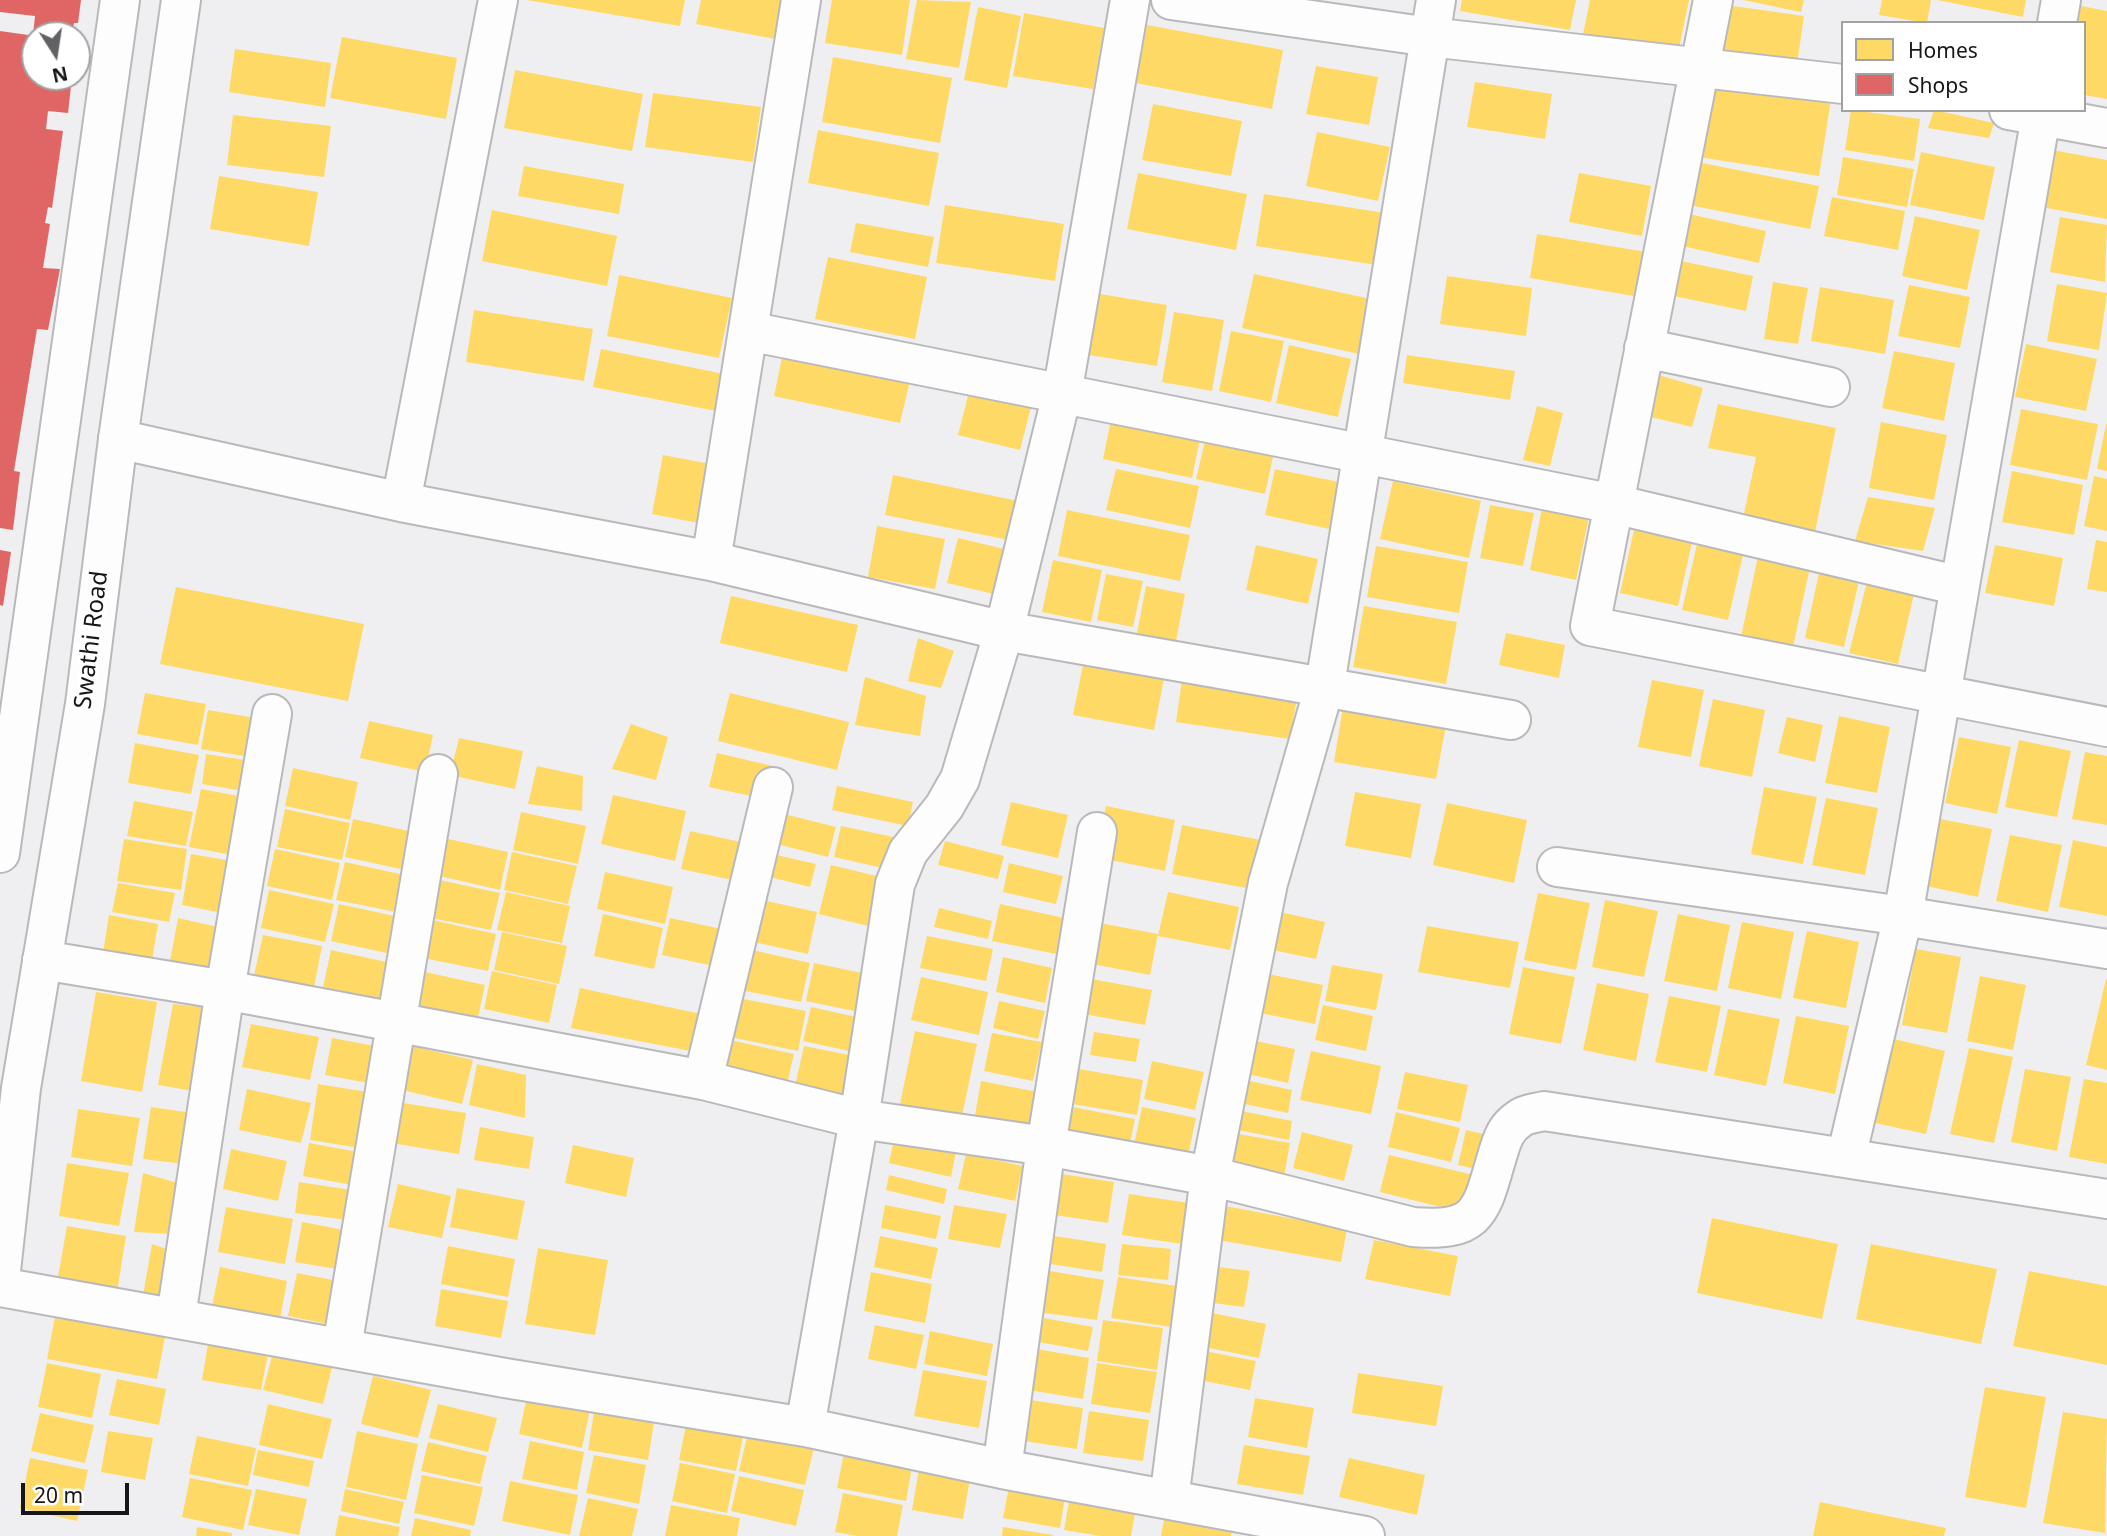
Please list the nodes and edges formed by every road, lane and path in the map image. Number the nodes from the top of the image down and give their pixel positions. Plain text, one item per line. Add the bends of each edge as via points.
1 (120, 0) edge
2 (181, 0) edge
3 (498, 0) edge
4 (802, 0) edge
5 (1130, 0) edge
6 (1171, 0) edge
7 (1436, 0) edge
8 (1713, 0) edge
9 (2061, 0) edge
10 (2057, 21) edge
11 (1430, 37) junction
12 (1699, 69) junction
13 (1841, 84) edge
14 (2031, 112) edge
15 (2107, 128) edge
16 (748, 331) junction
17 (1644, 348) junction
18 (1830, 387) dead end
19 (1062, 394) junction
20 (118, 439) junction
21 (1363, 453) junction
22 (401, 502) junction
23 (1614, 504) junction
24 (711, 561) junction
25 (1960, 586) junction
26 (1004, 631) junction
27 (1325, 685) junction
28 (1942, 695) junction
29 (272, 714) dead end
30 (1511, 720) dead end
31 (2107, 727) edge
32 (438, 775) dead end
33 (773, 787) dead end
34 (1097, 832) dead end
35 (0, 853) edge
36 (1558, 867) dead end
37 (1903, 916) junction
38 (2107, 949) edge
39 (42, 960) junction
40 (225, 990) junction
41 (394, 1022) junction
42 (703, 1080) junction
43 (859, 1119) junction
44 (1046, 1146) junction
45 (1846, 1158) junction
46 (1210, 1176) junction
47 (2107, 1199) edge
48 (0, 1280) edge
49 (0, 1287) edge
50 (176, 1317) junction
51 (342, 1347) junction
52 (805, 1427) junction
53 (1002, 1469) junction
54 (1169, 1500) junction
55 (1365, 1536) edge

1 - 35 street
2 - 20 street, Swathi Road
3 - 22 street
4 - 16 street
5 - 19 street
6 - 11 street
7 - 11 street
8 - 12 street
9 - 10 street
11 - 12 street
11 - 21 street
12 - 13 street
12 - 17 street
14 - 15 street
14 - 25 street
16 - 19 street
16 - 24 street
17 - 18 street
17 - 23 street
19 - 21 street
19 - 26 street
20 - 22 street
20 - 39 street, Swathi Road via 85,704
21 - 23 street
21 - 27 street
22 - 24 street
23 - 25 street
23 - 28 street via 1590,626
24 - 26 street
25 - 28 street
26 - 27 street
26 - 43 street via 960,779 908,852 895,884
27 - 30 street
27 - 46 street via 1268,883
28 - 31 street
28 - 37 street
29 - 40 street
32 - 41 street
33 - 42 street
34 - 44 street
36 - 37 street
37 - 38 street
37 - 45 street
39 - 40 street
39 - 48 street, Swathi Road via 21,1088
40 - 41 street
40 - 50 street
41 - 42 street
41 - 51 street
42 - 43 street
43 - 44 street
43 - 52 street
44 - 46 street
44 - 53 street
45 - 46 street via 1544,1111 1520,1117 1505,1132 1482,1204 1468,1223 1444,1230 1413,1227
45 - 47 street
46 - 54 street
49 - 50 street
50 - 51 street
51 - 52 street
52 - 53 street
53 - 54 street
54 - 55 street

